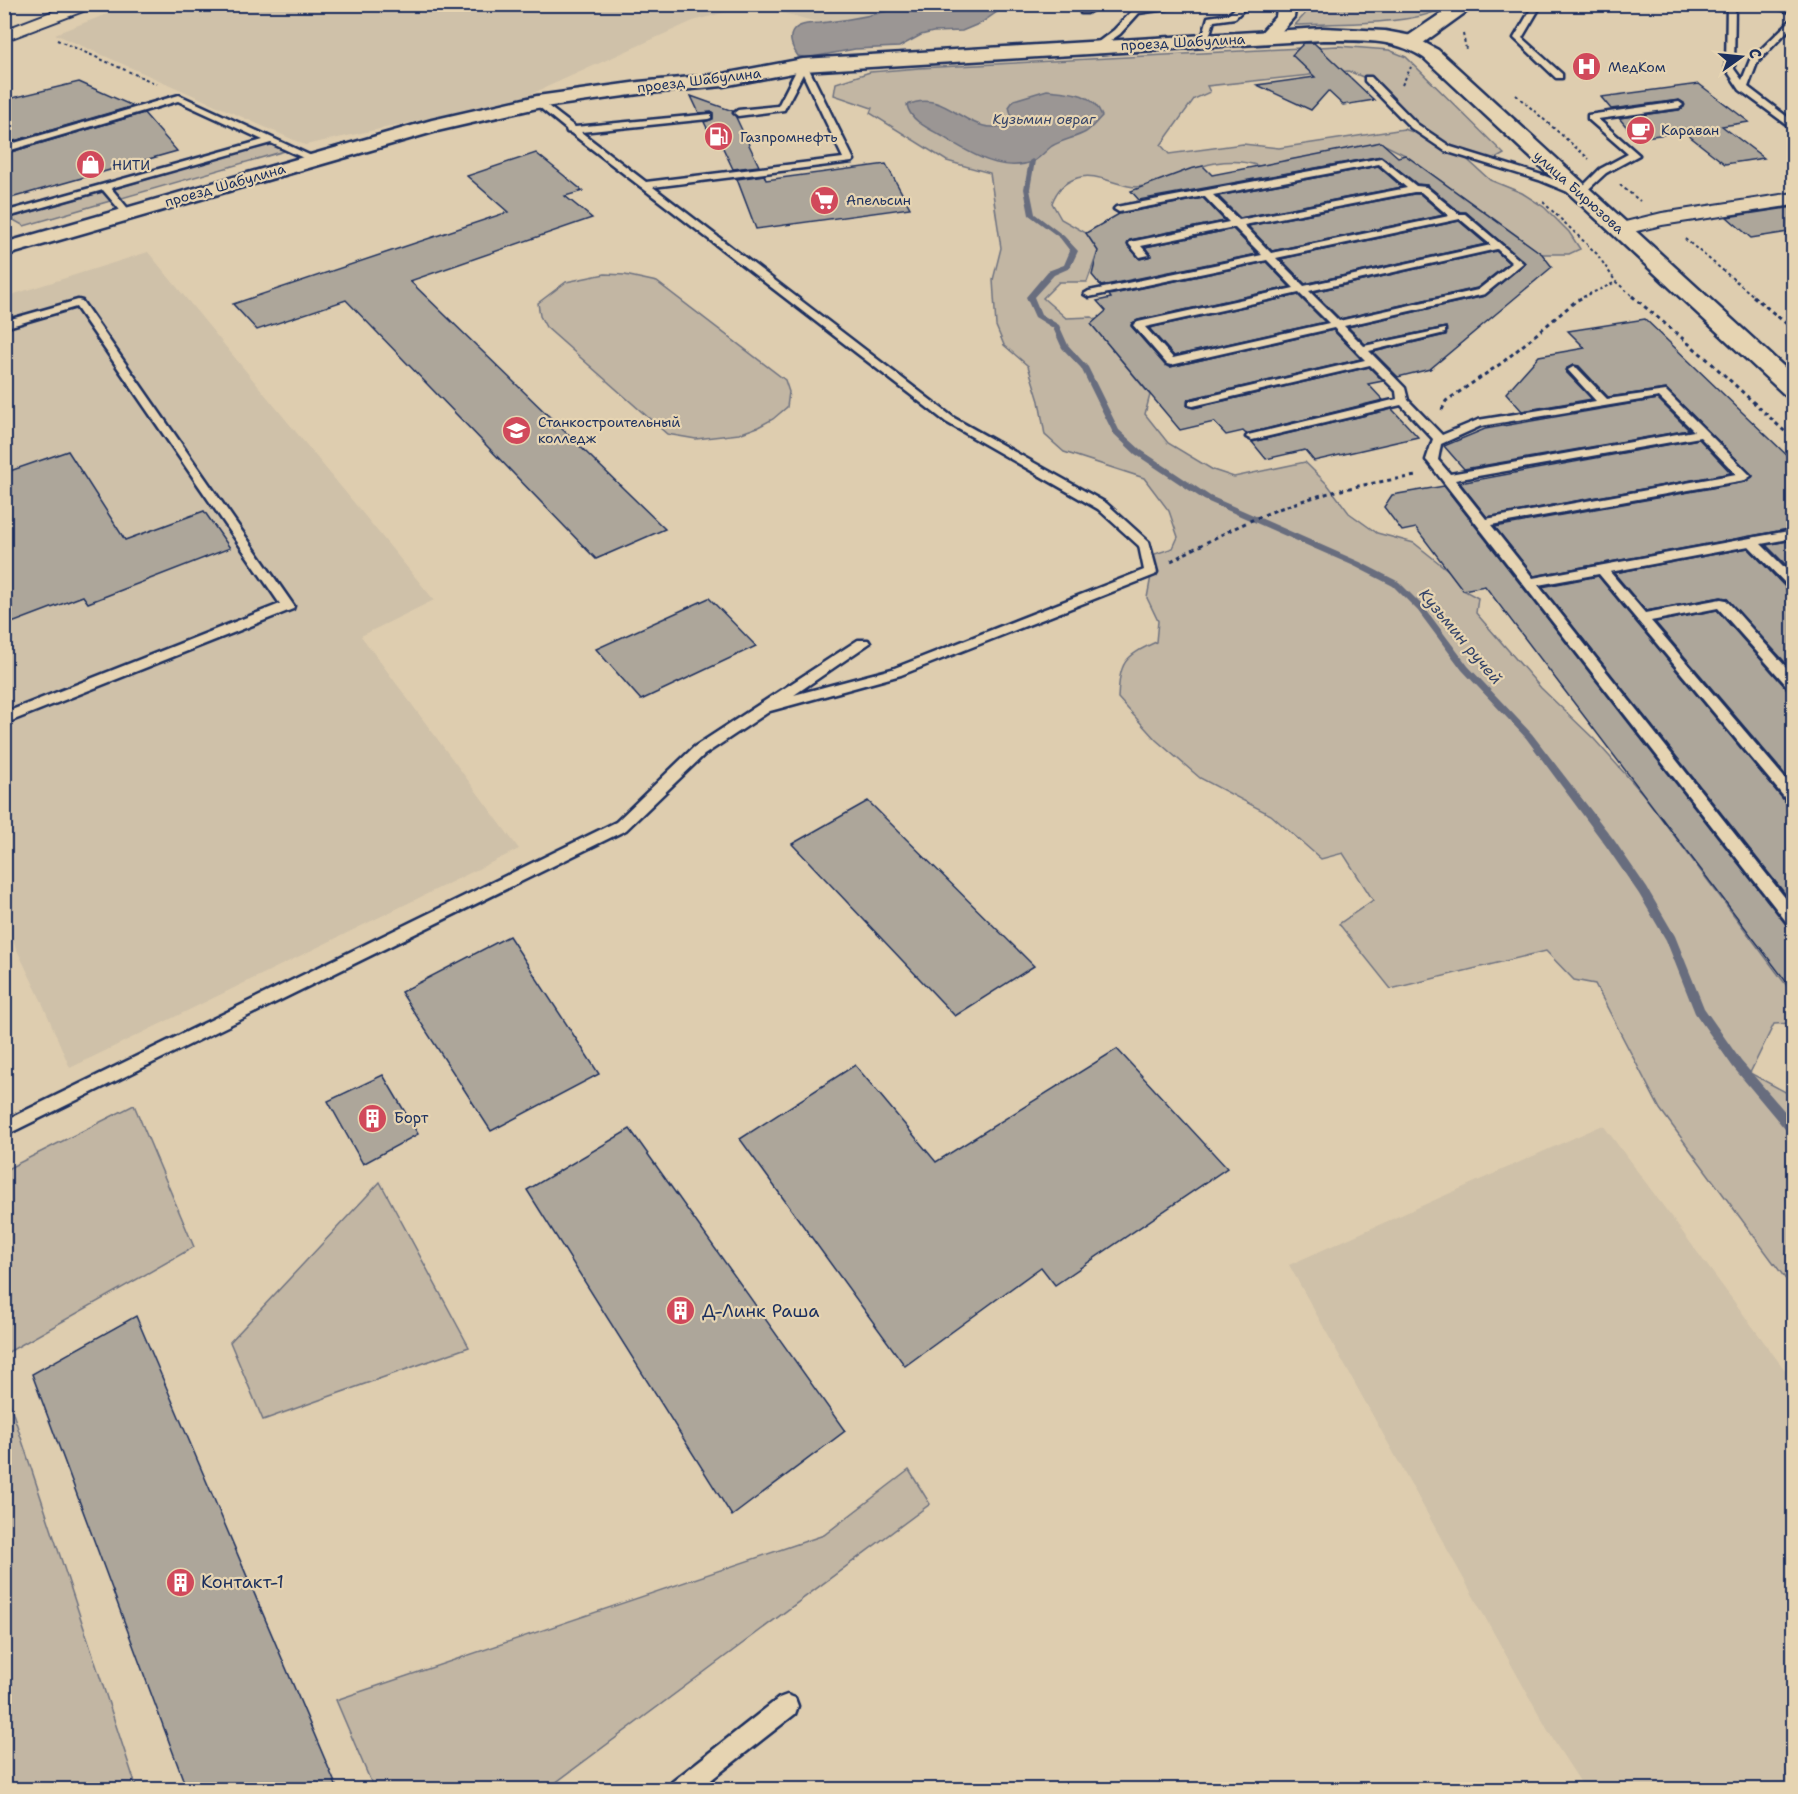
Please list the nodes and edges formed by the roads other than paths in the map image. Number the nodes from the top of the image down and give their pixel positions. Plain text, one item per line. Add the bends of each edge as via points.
1 (88, 4) edge
2 (1098, 4) edge
3 (1245, 4) edge
4 (1287, 4) edge
5 (1468, 4) edge
6 (1538, 4) edge
7 (1731, 4) edge
8 (1768, 4) edge
9 (1190, 5) edge
10 (1196, 9) edge
11 (1084, 11) dead end
12 (1794, 11) edge
13 (1794, 19) edge
14 (1202, 21) dead end
15 (1206, 34) junction
16 (5, 36) edge
17 (1266, 37) junction
18 (1412, 42) junction
19 (1097, 46) junction
20 (803, 65) junction
21 (1560, 76) dead end
22 (1368, 79) dead end
23 (1743, 88) junction
24 (537, 102) junction
25 (1679, 105) dead end
26 (738, 113) dead end
27 (708, 117) dead end
28 (1794, 127) edge
29 (570, 130) junction
30 (272, 140) junction
31 (4, 149) edge
32 (315, 160) junction
33 (642, 185) junction
34 (105, 187) junction
35 (1414, 189) junction
36 (1206, 194) junction
37 (1580, 194) junction
38 (1794, 199) edge
39 (1119, 209) dead end
40 (127, 213) junction
41 (4, 214) edge
42 (1457, 217) junction
43 (1237, 225) junction
44 (1620, 230) junction
45 (1499, 246) junction
46 (6, 247) edge
47 (1144, 255) dead end
48 (1269, 256) junction
49 (1301, 290) junction
50 (1089, 294) dead end
51 (1336, 325) junction
52 (4, 326) edge
53 (1441, 331) dead end
54 (1361, 350) junction
55 (1372, 361) junction
56 (1573, 370) dead end
57 (1794, 390) edge
58 (1403, 401) junction
59 (1193, 403) dead end
60 (1604, 403) junction
61 (1703, 433) junction
62 (1436, 436) junction
63 (1252, 437) dead end
64 (1444, 475) junction
65 (1483, 524) junction
66 (1794, 534) edge
67 (1752, 542) junction
68 (1602, 570) junction
69 (1529, 584) junction
70 (1794, 585) edge
71 (1642, 618) junction
72 (863, 643) dead end
73 (1794, 685) edge
74 (767, 707) junction
75 (4, 719) edge
76 (1794, 800) edge
77 (1794, 921) edge
78 (4, 1129) edge
79 (787, 1706) dead end
80 (680, 1790) edge

1 - 16 street
2 - 11 lane
3 - 15 lane via 1232,16 1211,19
4 - 17 main road via 1286,17
5 - 18 main road
6 - 21 lane via 1518,38
7 - 23 lane via 1730,69
8 - 12 lane
9 - 10 lane
9 - 19 lane via 1137,11
13 - 23 lane via 1753,62
14 - 15 lane
15 - 17 main road, проезд Шабулина
15 - 19 main road, проезд Шабулина
17 - 18 main road, проезд Шабулина via 1356,34
18 - 37 main road, улица Бирюзова via 1431,54
19 - 20 main road, проезд Шабулина
20 - 24 main road, проезд Шабулина via 723,80
20 - 26 lane via 781,108
20 - 33 lane via 849,160
22 - 37 lane via 1414,126 1448,149
23 - 28 lane
24 - 29 lane
24 - 32 main road, проезд Шабулина via 432,126
25 - 37 lane via 1591,117 1634,154 1603,171
27 - 29 lane
29 - 33 lane
30 - 31 lane via 179,98
30 - 32 lane
30 - 34 lane
32 - 40 main road, проезд Шабулина
33 - 74 lane via 950,420 1102,506 1145,545 1151,572 897,672
34 - 40 lane
34 - 41 lane
35 - 36 lane via 1381,161
35 - 42 lane via 1423,189
35 - 43 lane
36 - 39 lane
36 - 43 lane
37 - 44 main road, улица Бирюзова
38 - 44 street via 1662,219
40 - 46 main road, проезд Шабулина
42 - 45 lane via 1462,216
42 - 48 lane
43 - 47 lane via 1134,244
43 - 48 lane
44 - 57 main road, улица Бирюзова
45 - 49 lane
45 - 51 lane via 1518,263 1481,292
48 - 49 lane
48 - 50 lane
49 - 51 lane
49 - 51 lane via 1138,325 1170,362
51 - 54 lane
52 - 75 lane via 78,303 288,606
53 - 54 lane
54 - 55 lane
55 - 58 lane via 1401,390
55 - 59 lane
56 - 60 lane
58 - 62 lane
58 - 63 lane
60 - 61 lane via 1662,393
60 - 62 lane via 1478,423
61 - 64 lane
61 - 65 lane via 1745,476
62 - 64 lane via 1432,460
64 - 65 lane
65 - 69 lane
66 - 67 lane
67 - 68 lane
67 - 70 lane
68 - 69 lane
68 - 71 lane
69 - 77 lane
71 - 73 lane via 1721,603
71 - 76 lane
72 - 74 lane
74 - 78 lane via 699,752 621,826
79 - 80 lane

